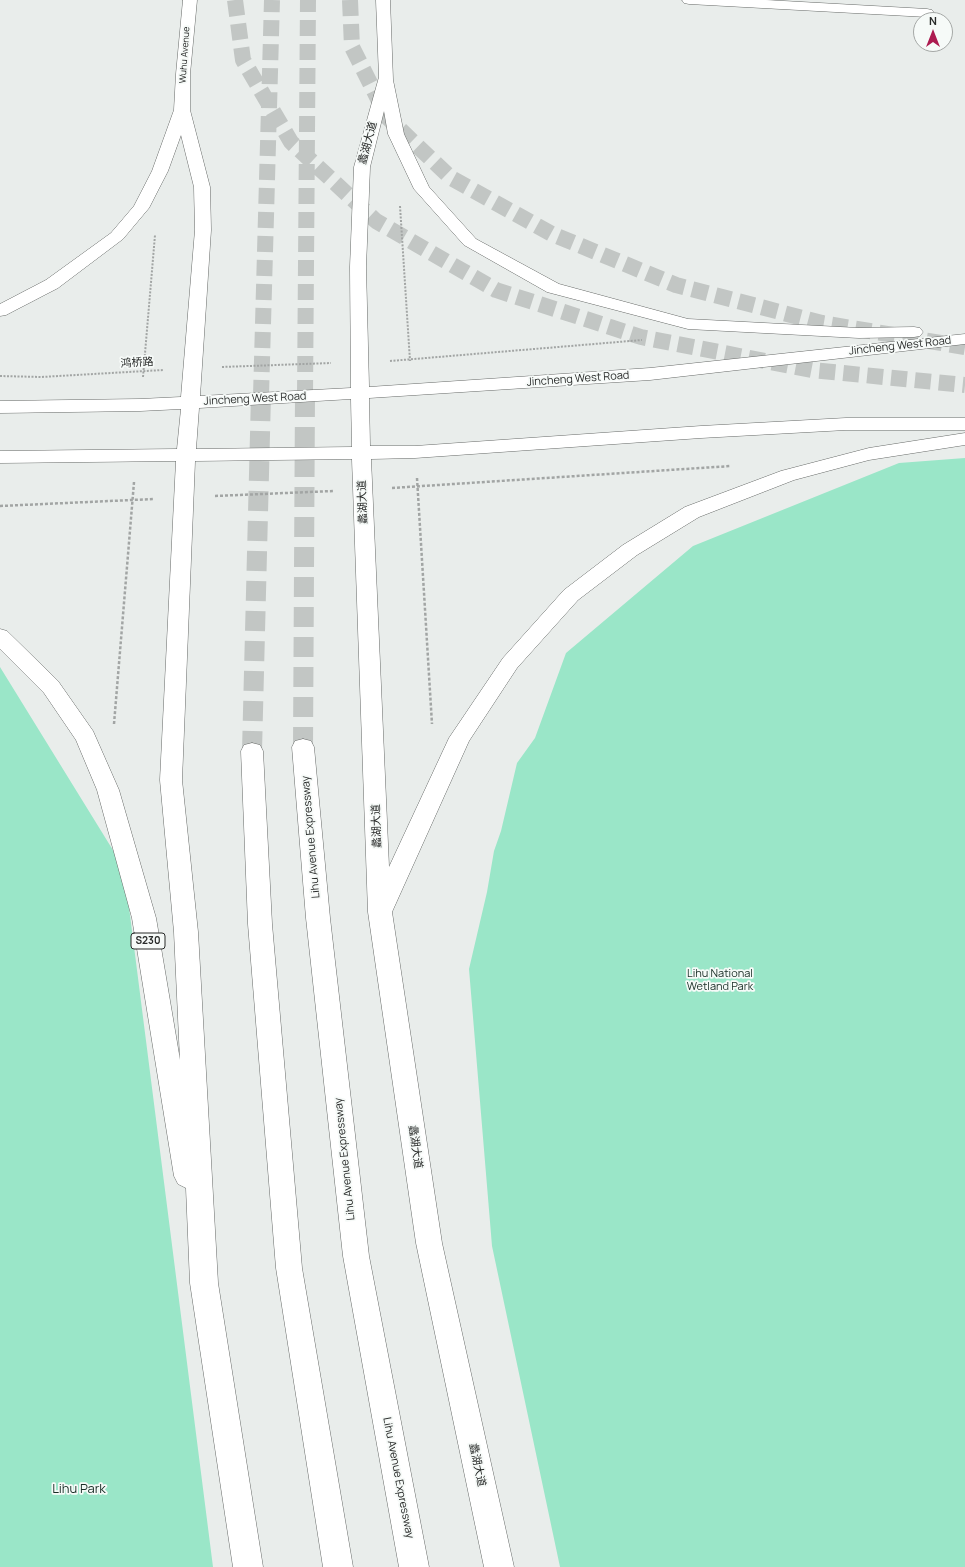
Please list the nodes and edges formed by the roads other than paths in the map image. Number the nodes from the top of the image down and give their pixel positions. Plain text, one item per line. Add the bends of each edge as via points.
1 (190, 0) edge
2 (383, 0) edge
3 (690, 0) edge
4 (913, 12) edge
5 (386, 77) junction
6 (182, 110) junction
7 (0, 312) edge
8 (965, 330) edge
9 (965, 339) edge
10 (361, 393) junction
11 (190, 402) junction
12 (0, 407) edge
13 (965, 424) edge
14 (965, 439) edge
15 (362, 453) junction
16 (186, 456) junction
17 (0, 457) edge
18 (0, 636) edge
19 (303, 747) tunnel mouth
20 (252, 751) tunnel mouth
21 (380, 912) junction
22 (204, 1283) junction
23 (248, 1567) edge
24 (338, 1567) edge
25 (414, 1567) edge
26 (500, 1567) edge

1 - 6 main road, Wuhu Avenue
2 - 5 main road
3 - 4 main road
5 - 8 main road via 396,134 422,189 470,242 553,288 688,324 859,333
5 - 10 main road, 蠡湖大道 via 362,167 358,267
6 - 7 main road via 160,171 141,208 116,236 52,284
6 - 11 main road via 202,187 203,230
9 - 10 main road, Jincheng West Road via 650,374
10 - 11 main road, Jincheng West Road
10 - 15 main road, 蠡湖大道
11 - 12 main road, Jincheng West Road
11 - 16 main road
13 - 15 main road via 823,426 693,432 415,452
14 - 21 main road via 869,454 788,475 692,512 630,550 571,595 510,663 460,738
15 - 16 main road
15 - 21 main road, 蠡湖大道
16 - 17 main road
16 - 22 main road via 171,780 186,932
18 - 22 main road, S230 via 51,687 85,738 108,790 144,918
19 - 25 main road, Lihu Avenue Expressway via 318,918 356,1256
20 - 24 main road via 260,924 289,1268
21 - 26 main road, 蠡湖大道 via 429,1243
22 - 23 main road

